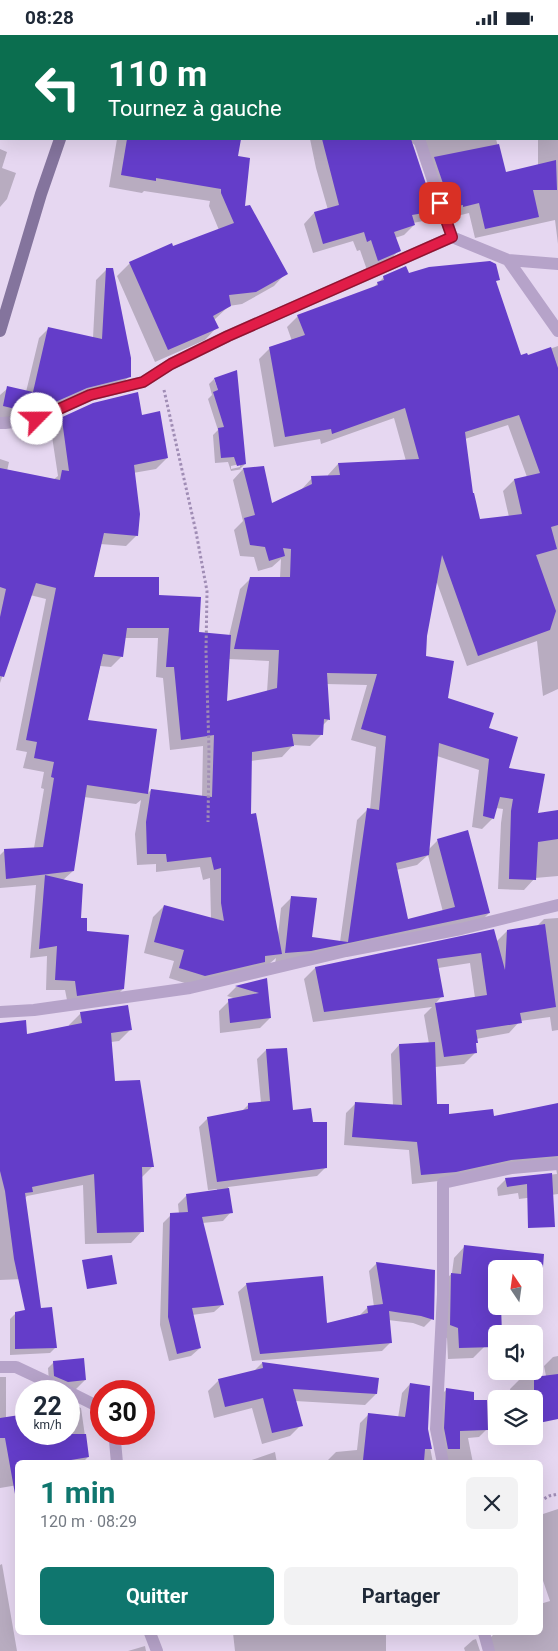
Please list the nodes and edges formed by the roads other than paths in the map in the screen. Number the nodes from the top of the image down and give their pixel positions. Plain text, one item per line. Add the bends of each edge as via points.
1 (60, 140) edge
2 (418, 140) edge
3 (452, 237) junction
4 (508, 260) junction
5 (558, 264) edge
6 (0, 331) edge
7 (558, 331) edge
8 (0, 423) edge
9 (558, 905) edge
10 (0, 1012) edge
11 (558, 1164) edge
12 (0, 1367) edge
13 (43, 1380) edge
14 (115, 1445) edge
15 (117, 1460) edge
16 (442, 1460) edge
17 (151, 1635) edge
18 (485, 1635) edge
19 (157, 1651) edge
20 (489, 1651) edge

1 - 6 main road
2 - 3 street
3 - 4 street
3 - 8 street via 228,336 143,382 90,395 37,419
4 - 5 street
4 - 7 street
9 - 10 street via 190,988
11 - 16 street via 504,1169 443,1183 443,1294 436,1429
12 - 13 street via 16,1367
14 - 15 street
17 - 19 street
18 - 20 street

